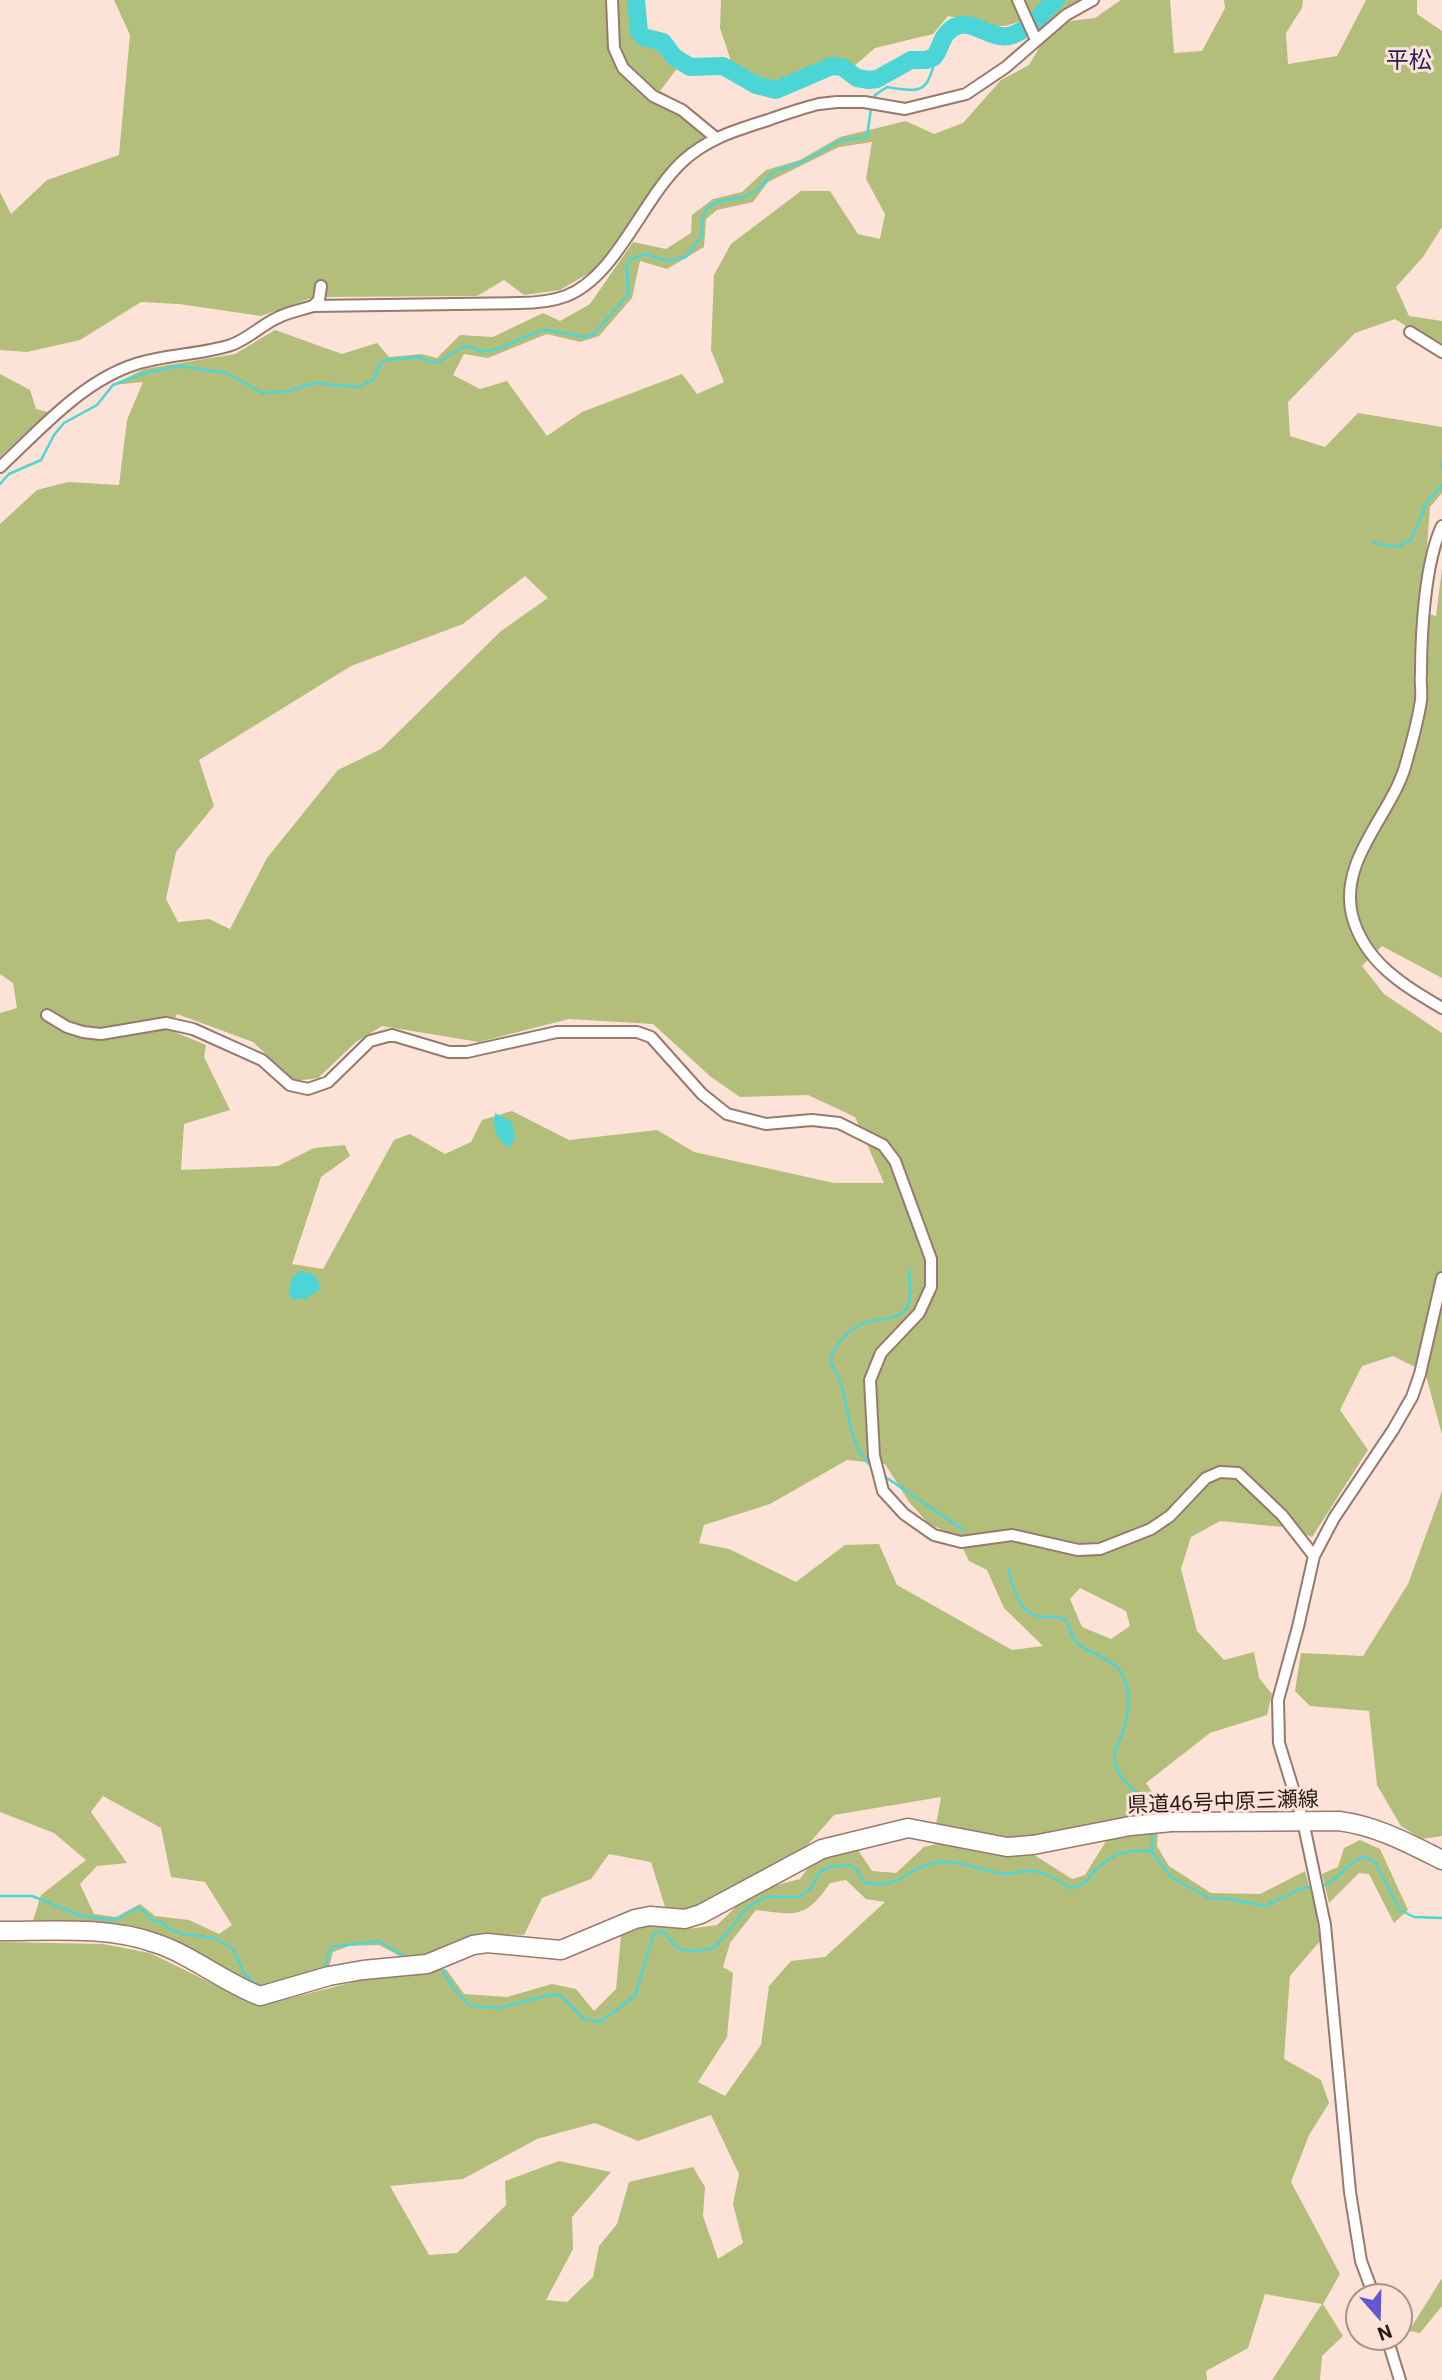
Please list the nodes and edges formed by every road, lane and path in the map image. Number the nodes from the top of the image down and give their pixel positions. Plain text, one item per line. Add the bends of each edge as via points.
1 (612, 0) edge
2 (1018, 0) edge
3 (1093, 0) edge
4 (1033, 36) junction
5 (716, 138) junction
6 (321, 286) dead end
7 (313, 306) junction
8 (1410, 332) dead end
9 (1442, 352) edge
10 (0, 467) edge
11 (1442, 526) edge
12 (1442, 1008) edge
13 (47, 1015) dead end
14 (1442, 1278) edge
15 (1314, 1556) junction
16 (1303, 1821) junction
17 (1442, 1860) edge
18 (0, 1931) edge
19 (1369, 2282) edge
20 (1391, 2352) edge
21 (1400, 2380) edge

1 - 5 street via 614,47 623,68 653,96 682,110
2 - 4 street
3 - 4 street
4 - 5 street via 1015,60 987,81 945,101 905,109 864,103 819,104
5 - 7 street via 664,181 597,276 564,297 529,303
6 - 7 street
7 - 10 street via 276,318 230,345 134,365 104,379 82,393
8 - 9 street
11 - 12 street via 1428,579 1421,698 1413,735 1392,798 1356,865 1351,902 1352,915 1370,954 1388,974
13 - 15 street via 75,1030 101,1034 166,1023 193,1029 261,1060 290,1085 308,1089 328,1082 370,1041 392,1035 449,1052 557,1032 637,1032 651,1037 702,1094 727,1114 766,1124 839,1123 883,1145 895,1161 931,1259 931,1287 919,1313 881,1353 870,1380 877,1468 883,1491 904,1514 934,1535 961,1542 1012,1535 1078,1550 1100,1549 1151,1529 1206,1478 1220,1472 1238,1473 1282,1515
14 - 15 street via 1412,1397
15 - 16 street via 1278,1700 1279,1743
16 - 17 main road, 県道46号中原三瀬線 via 1355,1824 1389,1834
16 - 18 main road, 県道46号中原三瀬線 via 1171,1822 1007,1847 925,1830 893,1830 822,1849 685,1919 635,1919 561,1950 473,1945 427,1964 340,1974 260,1996 156,1943 134,1937
16 - 19 street via 1329,1954 1352,2204
20 - 21 street

